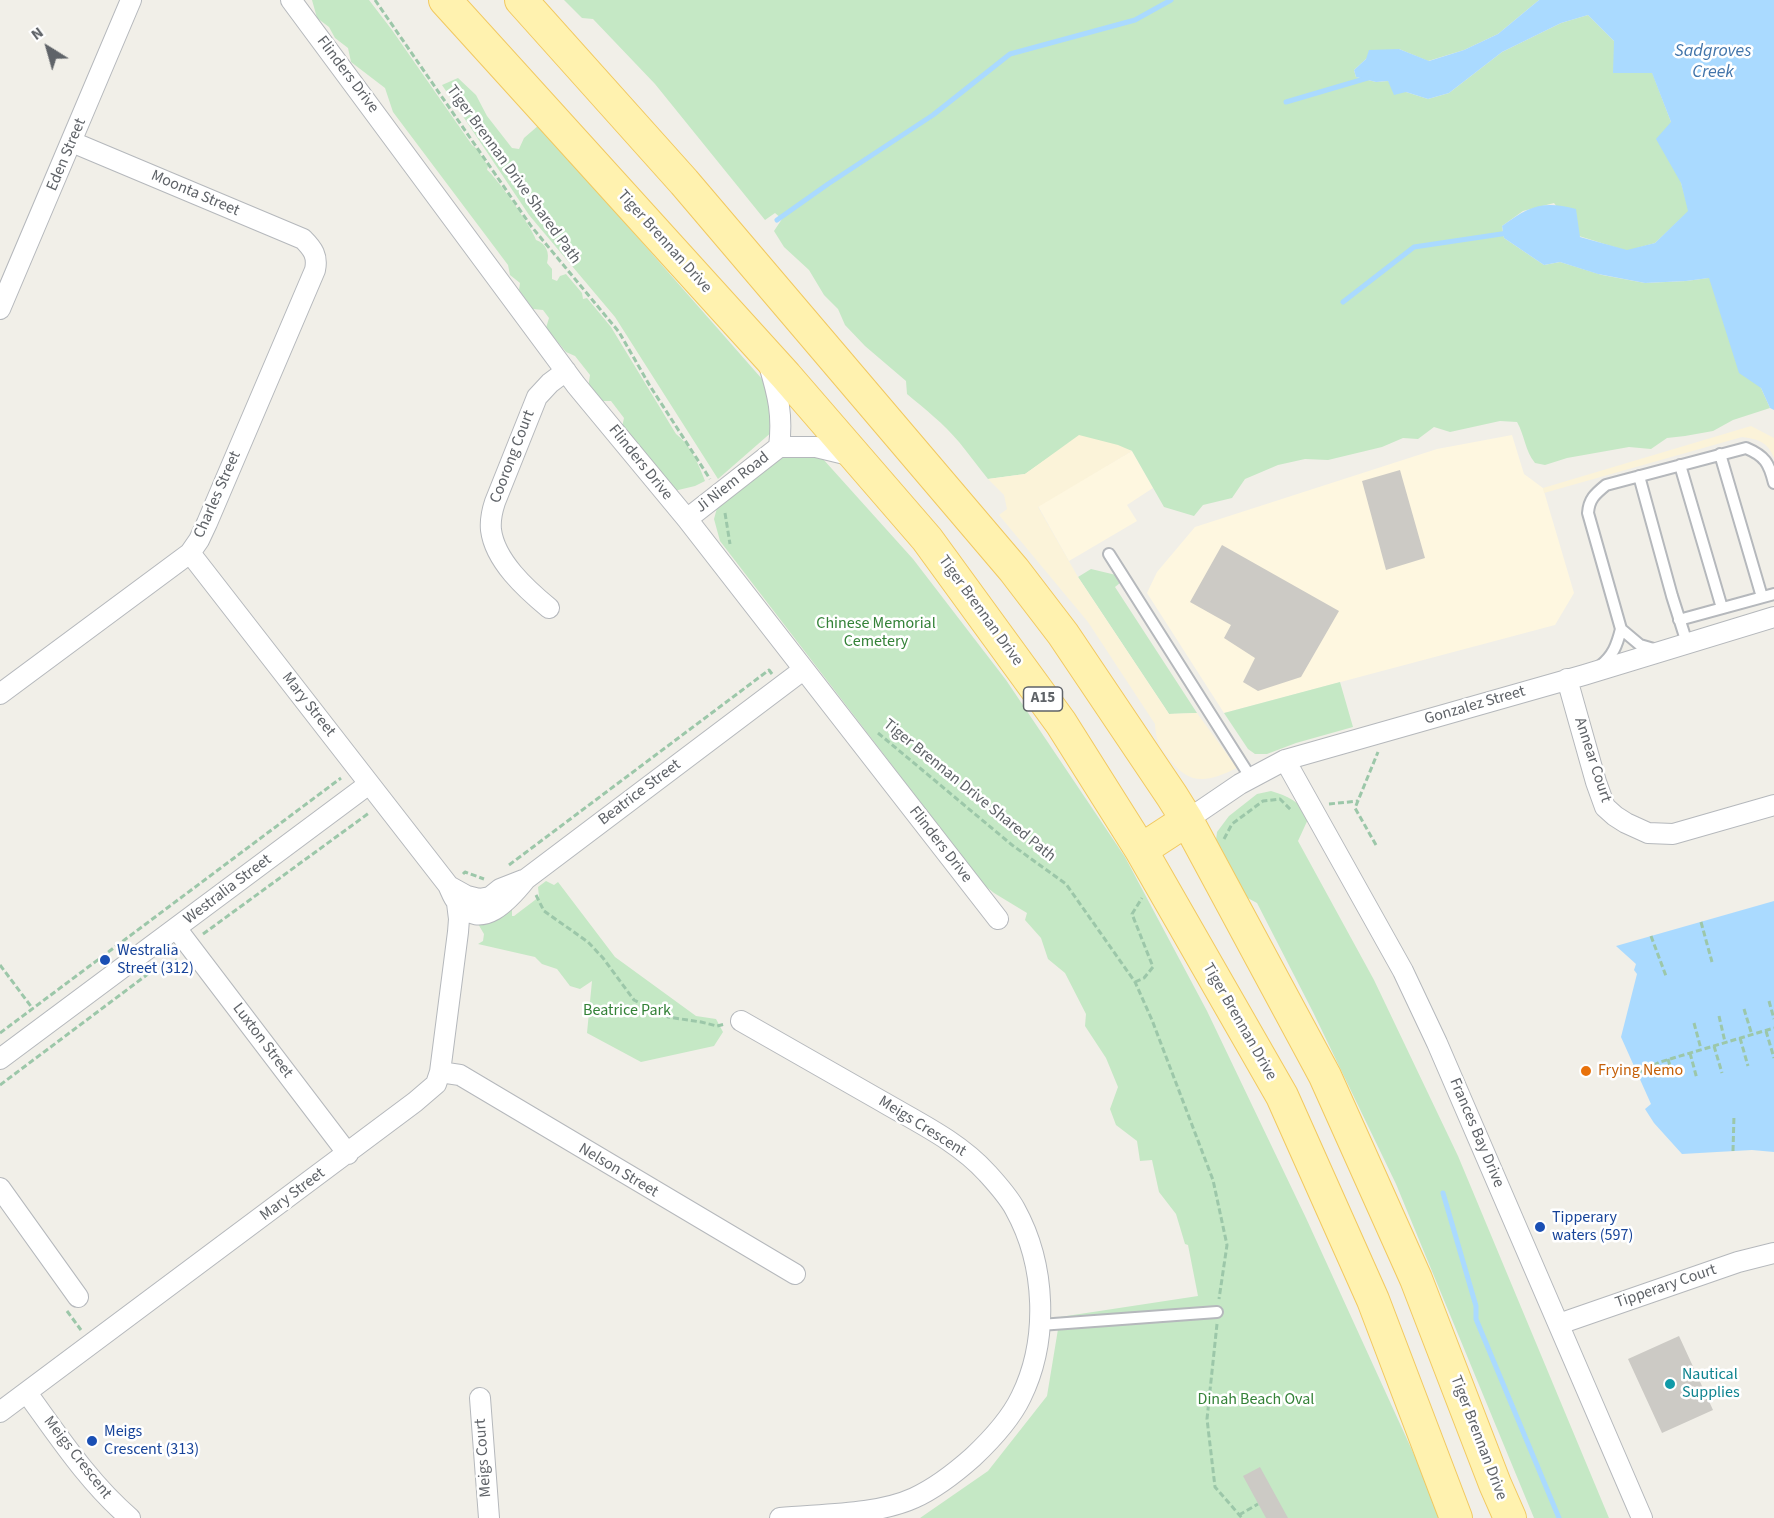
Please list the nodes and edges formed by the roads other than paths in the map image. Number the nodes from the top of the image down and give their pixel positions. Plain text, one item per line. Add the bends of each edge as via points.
1 (131, 0) edge
2 (291, 0) edge
3 (445, 0) edge
4 (521, 0) edge
5 (72, 142) junction
6 (314, 251) joint
7 (0, 309) edge
8 (766, 354) junction
9 (566, 371) junction
10 (779, 447) junction
11 (1720, 454) junction
12 (854, 456) junction
13 (1680, 465) junction
14 (1639, 476) junction
15 (1774, 483) edge
16 (687, 519) junction
17 (190, 553) junction
18 (1109, 554) dead end
19 (1774, 594) edge
20 (1762, 597) junction
21 (549, 608) dead end
22 (1722, 608) junction
23 (1774, 617) edge
24 (1680, 620) junction
25 (1621, 629) junction
26 (1687, 643) junction
27 (1663, 651) junction
28 (803, 670) junction
29 (1576, 677) junction
30 (0, 694) edge
31 (1285, 760) junction
32 (1251, 778) junction
33 (369, 784) junction
34 (1774, 805) edge
35 (1187, 820) junction
36 (1141, 850) junction
37 (466, 913) junction
38 (998, 919) dead end
39 (176, 928) junction
40 (741, 1021) road end
41 (0, 1059) edge
42 (440, 1072) junction
43 (348, 1154) junction
44 (0, 1188) edge
45 (1774, 1253) edge
46 (795, 1274) dead end
47 (78, 1297) road end
48 (1217, 1312) road end
49 (1559, 1324) junction
50 (1040, 1325) junction
51 (27, 1394) junction
52 (480, 1398) dead end
53 (0, 1412) edge
54 (1474, 1430) junction
55 (886, 1513) edge
56 (130, 1518) edge
57 (489, 1518) edge
58 (780, 1518) edge
59 (1456, 1518) edge
60 (1500, 1518) edge
61 (1510, 1518) edge
62 (1642, 1518) edge

1 - 5 street, Eden Street
2 - 9 street, Flinders Drive
3 - 8 main road, Tiger Brennan Drive / A15
4 - 35 main road, Tiger Brennan Drive via 684,182 1014,570 1063,634
5 - 6 street, Moonta Street via 303,239
5 - 7 street, Eden Street
6 - 17 street, Charles Street via 315,270 207,523
8 - 10 street, Ji Niem Road via 779,398
8 - 12 main road, Tiger Brennan Drive / A15
9 - 16 street, Flinders Drive
9 - 21 street, Coorong Court via 537,397 491,517 493,538 505,561
10 - 12 street, Ji Niem Road via 816,447
10 - 16 street, Ji Niem Road
11 - 13 lane
11 - 15 lane via 1746,448 1754,451 1768,463
11 - 20 lane
12 - 36 main road, Tiger Brennan Drive / A15 via 927,539 1006,645 1061,723
13 - 14 lane
13 - 22 lane
14 - 24 lane
14 - 25 lane via 1606,485 1592,496 1588,513
16 - 28 street, Flinders Drive
17 - 30 street, Charles Street
17 - 33 street, Mary Street
18 - 32 lane
19 - 20 lane
20 - 22 lane
22 - 24 lane
23 - 26 street, Gonzalez Street
24 - 26 lane
25 - 27 lane via 1640,645
25 - 29 lane via 1611,657
26 - 27 street, Gonzalez Street
27 - 29 street, Gonzalez Street
28 - 37 street, Beatrice Street via 526,879 500,889
28 - 38 street, Flinders Drive
29 - 31 street, Gonzalez Street
29 - 34 street, Annear Court via 1596,782 1605,807 1615,816 1648,833 1673,834
31 - 32 street, Gonzalez Street
31 - 49 street, Frances Bay Drive via 1403,971
32 - 35 street, Gonzalez Street
33 - 37 street, Mary Street via 467,896
33 - 39 street, Westralia Street
35 - 36 main road
35 - 54 main road, Tiger Brennan Drive via 1325,1076 1416,1279
36 - 59 main road, Tiger Brennan Drive / A15 via 1282,1096 1373,1300
37 - 42 street, Mary Street
39 - 41 street, Westralia Street
39 - 43 street, Luxton Street
40 - 50 street, Meigs Crescent via 952,1143 981,1168 1014,1207 1028,1238 1040,1296
42 - 43 street, Mary Street via 429,1091
42 - 46 street, Nelson Street via 460,1075
43 - 51 street, Mary Street
44 - 47 street
45 - 49 street, Tipperary Court
48 - 50 lane
49 - 62 street, Frances Bay Drive
50 - 55 street, Meigs Crescent via 1037,1350 1023,1392 989,1442 938,1486
51 - 53 street, Mary Street
51 - 56 street, Meigs Crescent via 95,1484
52 - 57 street, Meigs Court
54 - 60 main road via 1475,1458
54 - 61 main road, Tiger Brennan Drive
55 - 58 street, Meigs Crescent

